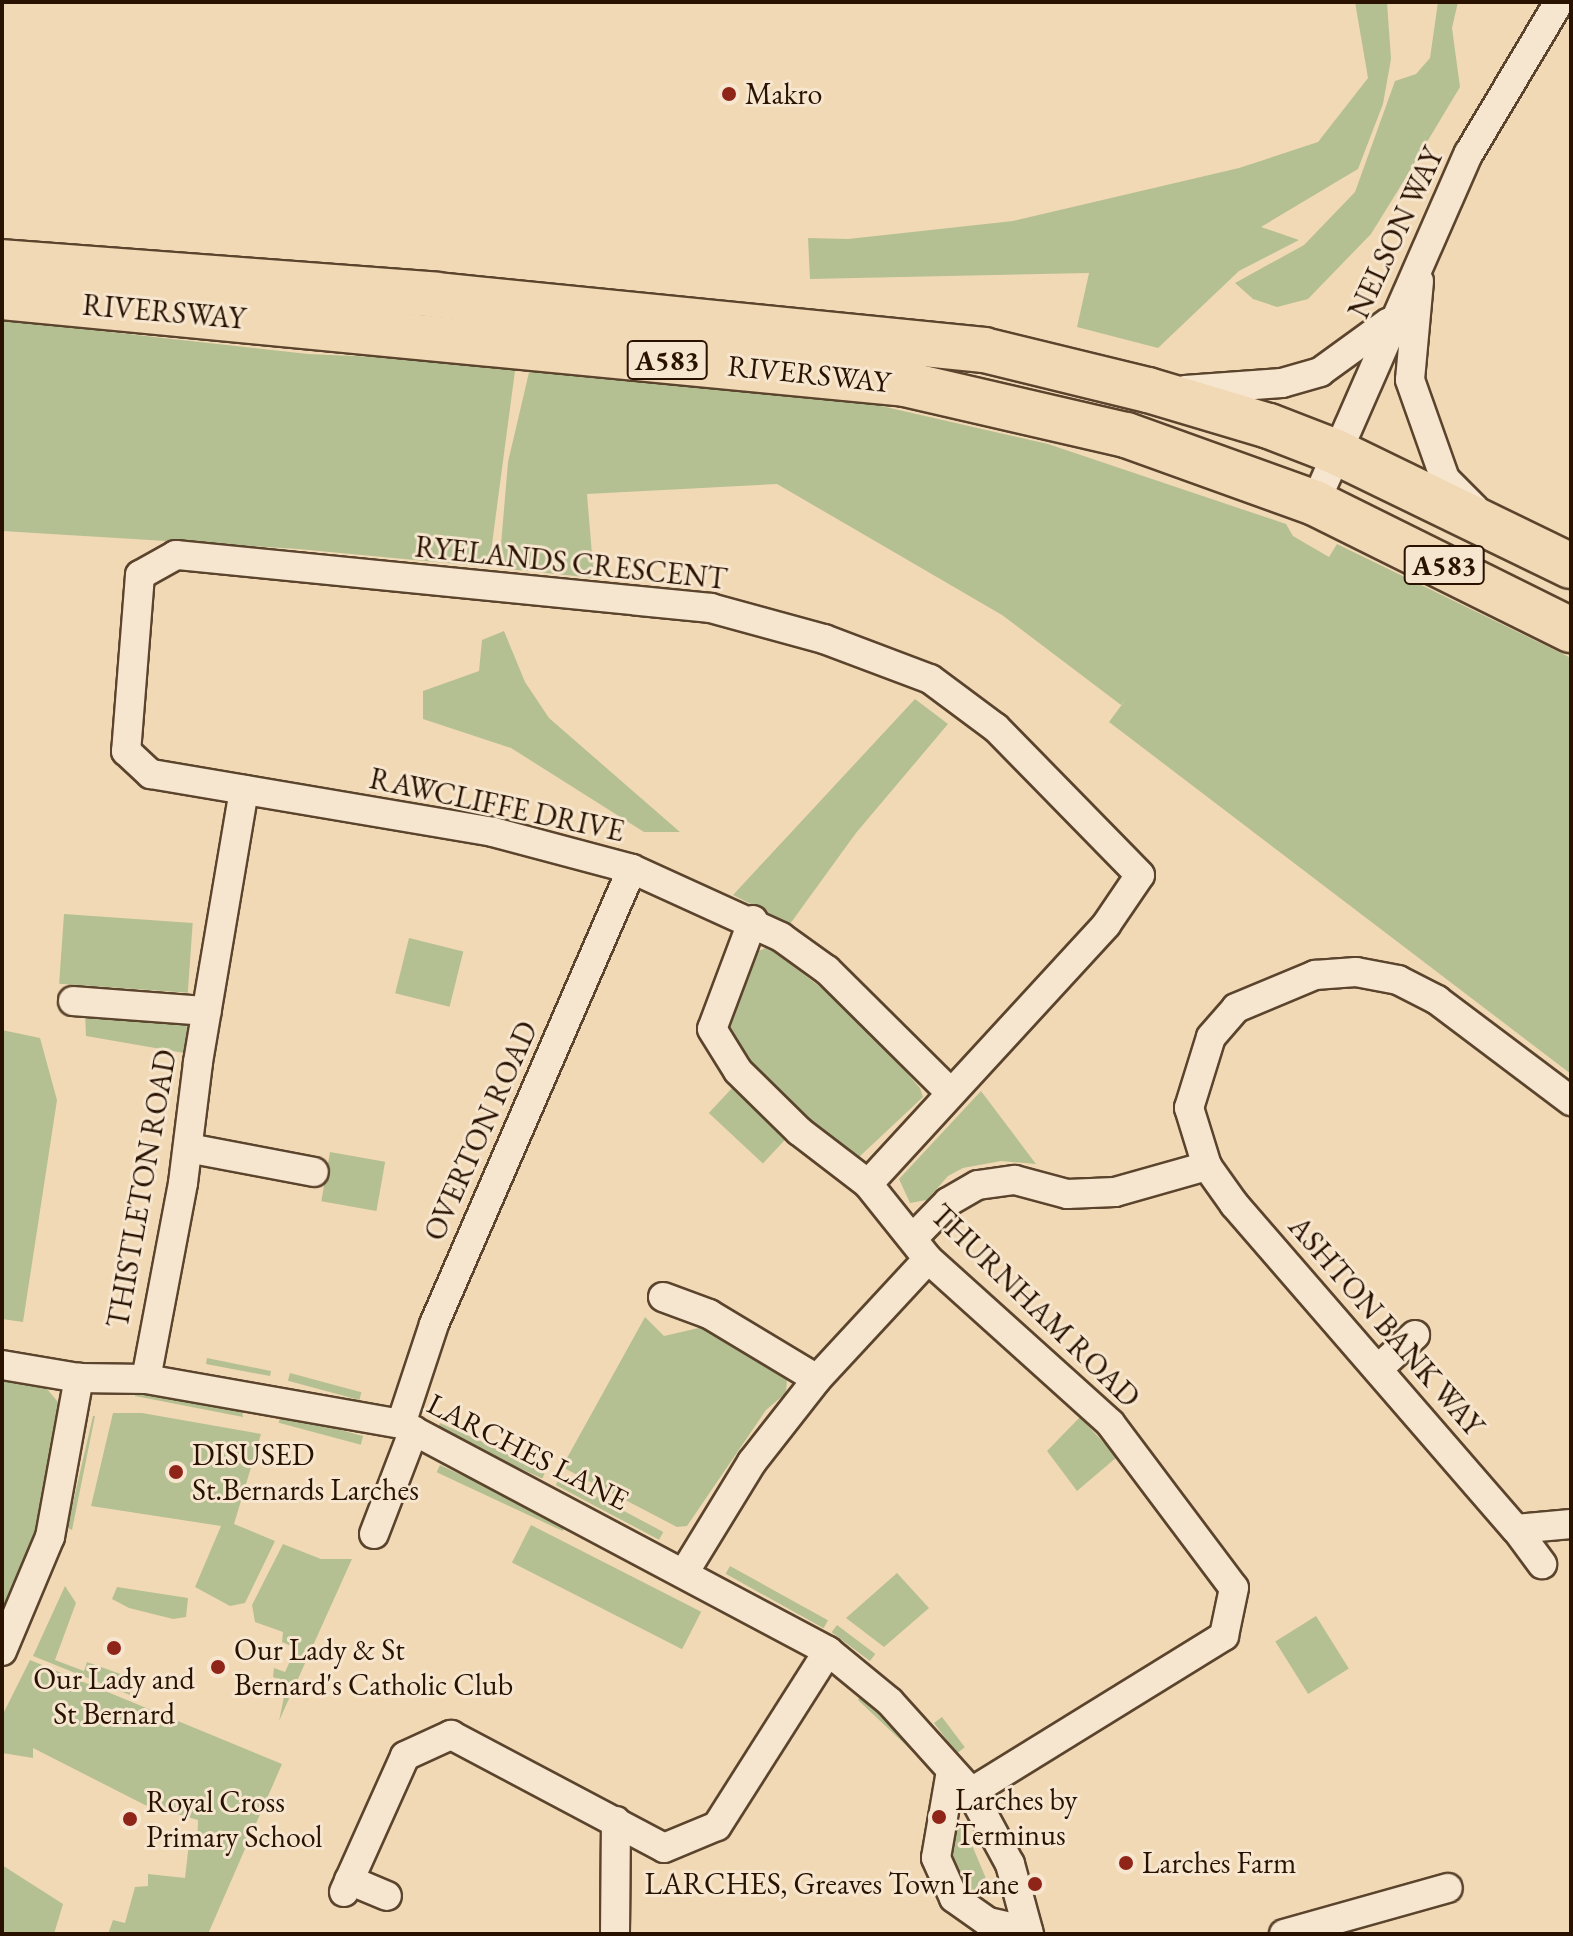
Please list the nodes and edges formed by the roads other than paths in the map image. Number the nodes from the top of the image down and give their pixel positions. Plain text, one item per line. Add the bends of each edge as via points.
1 (1559, 2) edge
2 (1421, 261) junction
3 (2, 262) edge
4 (2, 297) edge
5 (1393, 319) junction
6 (1148, 390) junction
7 (1327, 475) junction
8 (1505, 533) junction
9 (1571, 566) edge
10 (1571, 603) edge
11 (1571, 630) edge
12 (244, 790) junction
13 (632, 869) junction
14 (753, 920) junction
15 (73, 1001) dead end
16 (207, 1011) junction
17 (950, 1092) junction
18 (1571, 1101) edge
19 (188, 1148) junction
20 (1207, 1166) junction
21 (314, 1172) dead end
22 (868, 1184) junction
23 (920, 1249) junction
24 (663, 1297) dead end
25 (1415, 1335) dead end
26 (2, 1365) edge
27 (1379, 1368) junction
28 (79, 1378) junction
29 (146, 1379) junction
30 (817, 1379) junction
31 (407, 1427) junction
32 (1571, 1524) edge
33 (1516, 1529) junction
34 (374, 1534) dead end
35 (1542, 1564) dead end
36 (684, 1573) junction
37 (2, 1651) edge
38 (828, 1651) junction
39 (951, 1771) junction
40 (971, 1792) junction
41 (616, 1821) junction
42 (1448, 1888) dead end
43 (387, 1896) dead end
44 (1028, 1933) edge
45 (615, 1934) edge
46 (1284, 1934) edge

1 - 2 street, NELSON WAY via 1469,153
2 - 5 street, NELSON WAY
2 - 8 street via 1410,380 1421,420 1445,479
3 - 6 highway, RIVERSWAY / A583 via 436,295 984,350
4 - 7 highway, RIVERSWAY / A583 via 905,384
5 - 6 street via 1320,372 1294,380 1214,391
5 - 7 street, NELSON WAY
6 - 7 highway, RIVERSWAY / A583
7 - 8 highway, RIVERSWAY / A583
7 - 10 highway, A583 via 1343,488
7 - 11 highway, RIVERSWAY / A583
8 - 9 highway, RIVERSWAY / A583
12 - 13 street, RAWCLIFFE DRIVE via 493,832
12 - 16 street, THISTLETON ROAD
12 - 17 street, RYELANDS CRESCENT via 151,774 126,751 140,575 176,555 699,606 824,639 930,679 996,728 1140,875 1106,925
13 - 14 street, RAWCLIFFE DRIVE
13 - 31 street, OVERTON ROAD via 434,1324
14 - 17 street, RAWCLIFFE DRIVE via 827,970
14 - 22 street, THURNHAM ROAD via 712,1029 738,1071 799,1131
15 - 16 street, THISTLETON ROAD
16 - 19 street, THISTLETON ROAD
17 - 22 street, RYELANDS CRESCENT
18 - 20 street, ASHTON BANK WAY via 1437,1000 1398,980 1356,972 1315,975 1236,1008 1211,1037 1189,1108
19 - 21 street
19 - 29 street, THISTLETON ROAD
20 - 23 street via 1115,1192 1067,1194 1034,1182 995,1181 963,1191
20 - 27 street, ASHTON BANK WAY via 1234,1204
22 - 23 street, THURNHAM ROAD
23 - 30 street
23 - 40 street, THURNHAM ROAD via 1110,1423 1234,1588 1224,1636
24 - 30 street via 709,1314
25 - 27 street
26 - 28 street, LARCHES LANE
27 - 33 street, ASHTON BANK WAY
28 - 29 street, LARCHES LANE
28 - 37 street via 50,1537
29 - 31 street, LARCHES LANE
30 - 36 street via 752,1462
31 - 34 street, OVERTON ROAD
31 - 36 street, LARCHES LANE
32 - 33 street
33 - 35 street, ASHTON BANK WAY
36 - 38 street, LARCHES LANE
38 - 39 street, LARCHES LANE via 890,1702
38 - 41 street via 717,1826 664,1848
39 - 40 street, LARCHES LANE
39 - 44 street, LARCHES LANE via 936,1858 954,1898 988,1922
40 - 44 street, LARCHES LANE via 1010,1864
41 - 43 street via 451,1735 405,1756 347,1886
41 - 45 street
42 - 46 street

